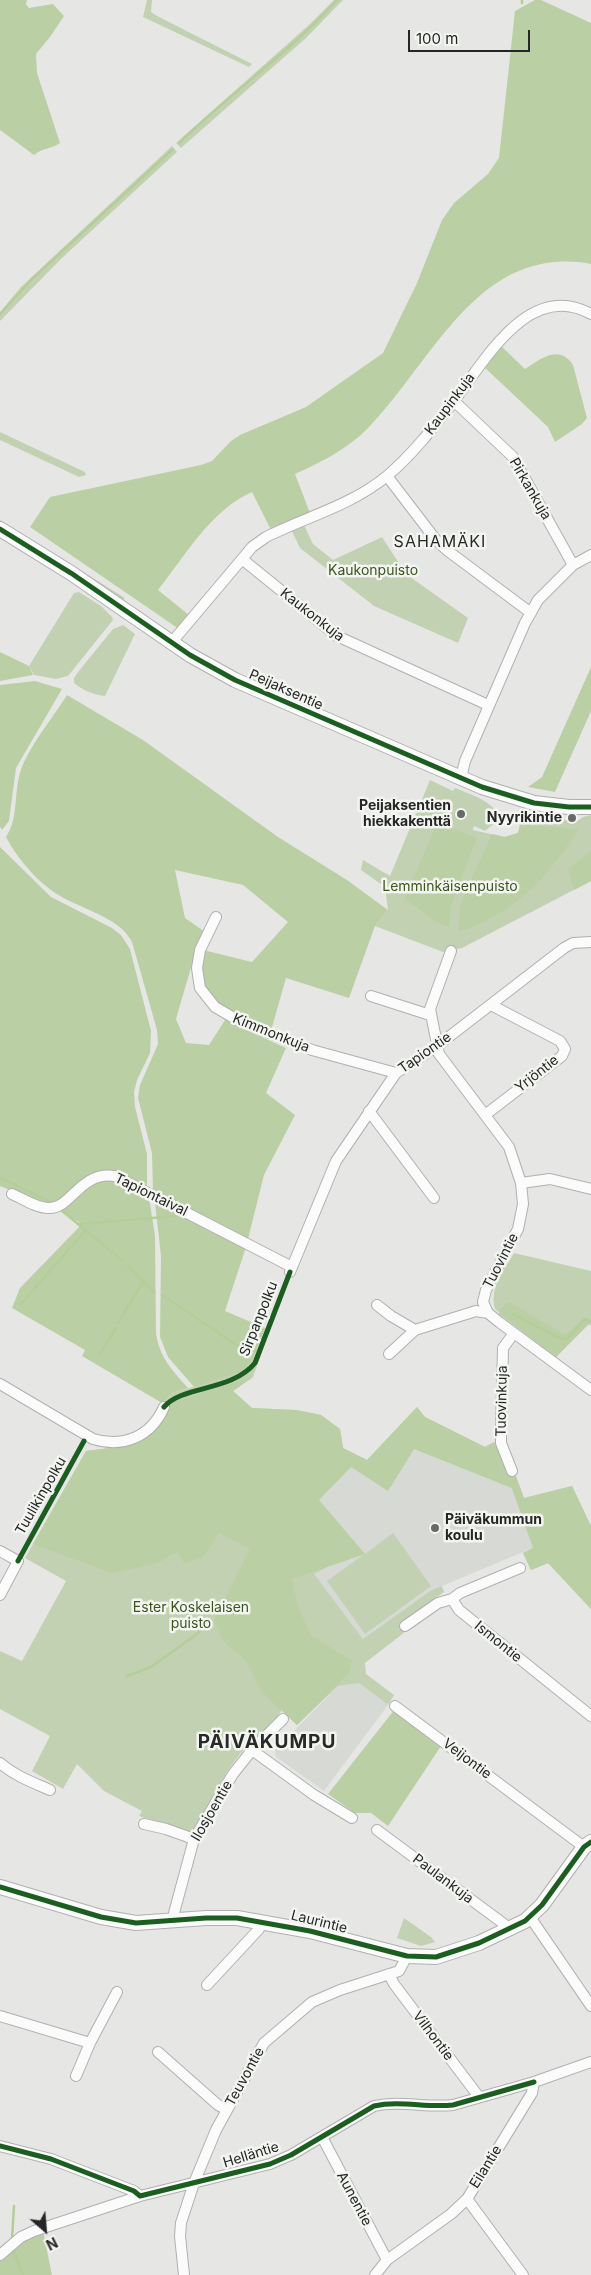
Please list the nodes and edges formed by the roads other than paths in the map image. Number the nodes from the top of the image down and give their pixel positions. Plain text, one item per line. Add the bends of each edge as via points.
1 (591, 314) edge
2 (454, 401) junction
3 (387, 476) junction
4 (0, 529) edge
5 (591, 555) edge
6 (242, 559) junction
7 (573, 566) junction
8 (531, 613) junction
9 (172, 642) junction
10 (488, 705) junction
11 (461, 778) junction
12 (591, 807) edge
13 (216, 917) dead end
14 (591, 942) edge
15 (451, 951) dead end
16 (371, 996) dead end
17 (491, 1005) junction
18 (430, 1015) junction
19 (437, 1046) junction
20 (396, 1074) junction
21 (369, 1112) junction
22 (485, 1114) junction
23 (521, 1183) junction
24 (591, 1190) edge
25 (12, 1194) dead end
26 (434, 1198) dead end
27 (291, 1270) joint
28 (377, 1305) dead end
29 (488, 1313) junction
30 (415, 1330) junction
31 (514, 1333) junction
32 (389, 1354) dead end
33 (0, 1384) edge
34 (591, 1390) edge
35 (164, 1408) dead end
36 (512, 1471) dead end
37 (0, 1551) edge
38 (520, 1568) dead end
39 (0, 1595) edge
40 (452, 1598) junction
41 (405, 1626) dead end
42 (395, 1706) dead end
43 (591, 1716) edge
44 (283, 1719) dead end
45 (252, 1750) junction
46 (0, 1763) edge
47 (50, 1790) dead end
48 (352, 1818) dead end
49 (144, 1824) dead end
50 (378, 1830) dead end
51 (194, 1838) junction
52 (588, 1845) edge
53 (0, 1887) edge
54 (530, 1917) junction
55 (174, 1921) junction
56 (260, 1921) junction
57 (508, 1930) junction
58 (407, 1956) junction
59 (389, 1974) junction
60 (207, 1984) dead end
61 (117, 1992) dead end
62 (591, 2006) edge
63 (0, 2016) edge
64 (90, 2043) junction
65 (158, 2052) dead end
66 (591, 2062) edge
67 (76, 2076) dead end
68 (534, 2082) junction
69 (479, 2097) junction
70 (227, 2110) junction
71 (322, 2137) junction
72 (0, 2146) edge
73 (194, 2183) junction
74 (140, 2196) junction
75 (467, 2198) junction
76 (0, 2254) edge
77 (387, 2260) junction
78 (184, 2275) edge
79 (375, 2275) edge
80 (523, 2275) edge

1 - 2 street, Kaupinkuja via 569,306 555,307 521,320 491,349
2 - 3 street, Kaupinkuja via 413,451
2 - 7 street, Pirkankuja via 513,456
3 - 6 street, Kaupinkuja via 360,494 266,537
3 - 8 street via 436,540
4 - 9 street, Peijaksentie
5 - 7 street
6 - 9 street
6 - 10 street, Kaukonkuja via 337,636
7 - 8 street via 538,600
8 - 10 street
9 - 11 street, Peijaksentie via 235,680
10 - 11 street
11 - 12 street, Peijaksentie via 534,803
13 - 20 street, Kimmonkuja via 200,950 197,968 200,988 215,1007 239,1021 312,1050
14 - 17 street, Tapiontie via 573,943 564,948
15 - 18 street
16 - 18 street
17 - 19 street, Tapiontie
17 - 22 street, Yrjöntie via 560,1042 565,1049 562,1056
18 - 19 street, Tuovintie
19 - 20 street, Tapiontie
19 - 22 street, Tuovintie via 439,1054
20 - 21 street, Tapiontie
21 - 26 street
21 - 27 street, Tapiontie via 336,1160
22 - 23 street, Tuovintie via 509,1147
23 - 24 street via 550,1179
23 - 29 street, Tuovintie via 523,1204 518,1229 486,1290 483,1302
25 - 27 street, Tapiontaival via 51,1209 93,1178 102,1174 115,1176
28 - 30 street
29 - 30 street via 476,1311
29 - 31 street
30 - 32 street
31 - 34 street
31 - 36 street, Tuovinkuja via 503,1348 501,1427 501,1443
33 - 35 street via 88,1438 110,1443 135,1438 156,1423
37 - 39 street via 18,1561
38 - 40 street
40 - 41 street via 438,1603
40 - 43 street, Ismontie via 459,1610
42 - 52 street, Veijontie
44 - 45 street, Ilosjoentie
45 - 48 street
45 - 51 street, Ilosjoentie via 233,1774
46 - 47 street via 23,1779
49 - 51 street
50 - 57 street, Paulankuja
51 - 55 street, Ilosjoentie
52 - 54 street, Laurintie
53 - 55 street, Laurintie via 110,1918 136,1923
54 - 57 street, Laurintie
54 - 62 street
55 - 56 street, Laurintie via 206,1918
56 - 58 street, Laurintie
56 - 60 street via 259,1929
57 - 58 street, Laurintie via 436,1957
58 - 59 street, Teuvontie via 398,1971
59 - 69 street, Vilhontie
59 - 70 street, Teuvontie via 312,2002 279,2028 257,2053
61 - 64 street
63 - 64 street
64 - 67 street
65 - 70 street
66 - 68 street
68 - 69 street, Helläntie
68 - 75 street, Eilantie via 532,2093
69 - 71 street, Helläntie via 440,2106 387,2103 374,2106
70 - 73 street, Teuvontie
71 - 73 street, Helläntie via 270,2164
71 - 77 street, Aunentie
72 - 74 street via 51,2159
73 - 74 street, Helläntie
73 - 78 street, Teuvontie via 181,2223
74 - 76 street, Helläntie via 34,2231
75 - 77 street, Eilantie via 451,2214
75 - 80 street
77 - 79 street, Eilantie

